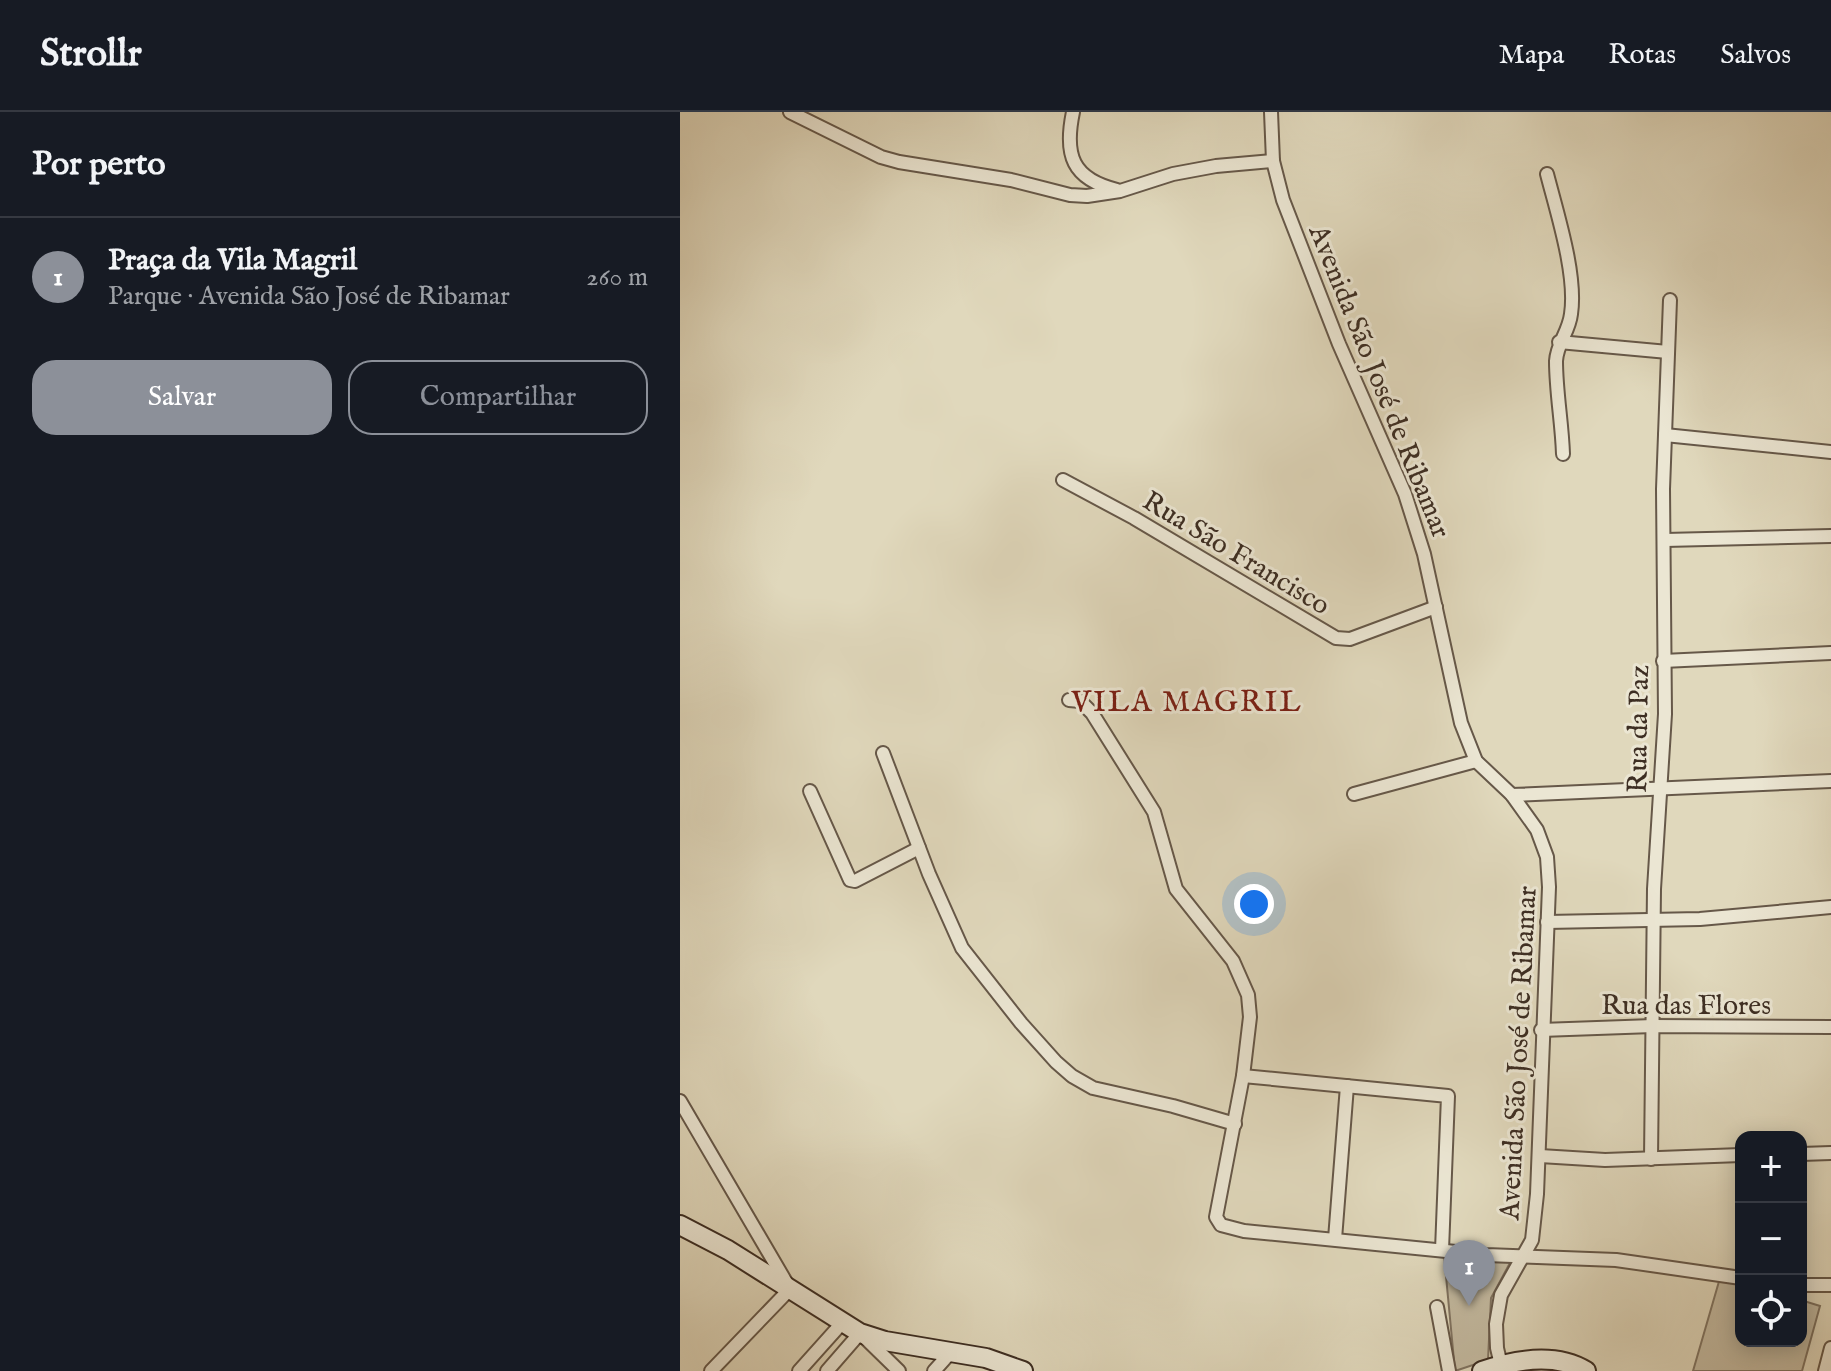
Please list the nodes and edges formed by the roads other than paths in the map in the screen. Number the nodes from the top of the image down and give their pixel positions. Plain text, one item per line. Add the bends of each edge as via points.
1 (790, 112) edge
2 (1073, 112) edge
3 (1271, 112) edge
4 (1273, 161) junction
5 (1547, 174) dead end
6 (1120, 191) junction
7 (1670, 300) dead end
8 (1559, 342) junction
9 (1668, 352) junction
10 (1665, 435) junction
11 (1831, 452) edge
12 (1563, 454) dead end
13 (1063, 480) dead end
14 (1831, 536) edge
15 (1665, 540) junction
16 (1436, 607) junction
17 (1831, 653) edge
18 (1663, 661) junction
19 (1069, 700) dead end
20 (883, 753) dead end
21 (1476, 761) junction
22 (1831, 781) edge
23 (1660, 787) junction
24 (810, 791) dead end
25 (1354, 794) dead end
26 (1512, 795) junction
27 (919, 848) junction
28 (1831, 907) edge
29 (1654, 920) junction
30 (1547, 922) junction
31 (1653, 1026) junction
32 (1831, 1027) edge
33 (1541, 1030) junction
34 (1243, 1076) junction
35 (1347, 1086) junction
36 (680, 1101) edge
37 (1235, 1124) junction
38 (1831, 1153) edge
39 (1807, 1154) edge
40 (1735, 1155) edge
41 (1540, 1156) junction
42 (1651, 1159) junction
43 (680, 1225) edge
44 (1335, 1239) junction
45 (1442, 1250) junction
46 (1525, 1256) junction
47 (1735, 1277) edge
48 (1807, 1285) edge
49 (1831, 1285) edge
50 (790, 1289) junction
51 (1437, 1307) dead end
52 (842, 1323) junction
53 (860, 1333) junction
54 (1831, 1348) edge
55 (951, 1352) junction
56 (1501, 1365) junction
57 (1009, 1367) edge
58 (711, 1371) edge
59 (799, 1371) edge
60 (827, 1371) edge
61 (899, 1371) edge
62 (934, 1371) edge
63 (1023, 1371) edge
64 (1449, 1371) edge
65 (1482, 1371) edge
66 (1586, 1371) edge
67 (1825, 1371) edge

1 - 6 street via 899,162 1070,195
2 - 6 street via 1070,152 1079,172
3 - 4 street, Avenida São José de Ribamar
4 - 6 street via 1173,174
4 - 16 street, Avenida São José de Ribamar via 1339,344 1405,494
5 - 8 street via 1572,313
7 - 9 street, Rua da Paz
8 - 9 street
8 - 12 street
9 - 10 street, Rua da Paz
10 - 11 street
10 - 15 street, Rua da Paz
13 - 16 street, Rua São Francisco via 1336,638 1350,639
14 - 15 street
15 - 18 street, Rua da Paz
16 - 21 street, Avenida São José de Ribamar via 1461,723
17 - 18 street
18 - 23 street, Rua da Paz
19 - 34 street via 1080,701 1092,713 1144,796 1159,824 1176,889 1243,981 1250,1017
20 - 27 street
21 - 25 street
21 - 26 street, Avenida São José de Ribamar
22 - 23 street
23 - 26 street
23 - 29 street, Rua da Paz
24 - 27 street via 850,880
26 - 30 street, Avenida São José de Ribamar via 1537,830 1547,857
27 - 37 street via 962,948 1021,1023 1072,1076 1108,1093
28 - 29 street
29 - 30 street
29 - 31 street, Rua da Paz
30 - 33 street, Avenida São José de Ribamar
31 - 32 street, Rua das Flores
31 - 33 street, Rua das Flores
31 - 42 street, Rua da Paz
33 - 41 street, Avenida São José de Ribamar
34 - 35 street
34 - 37 street
35 - 44 street
35 - 45 street via 1448,1096
36 - 50 street
37 - 44 street via 1216,1217 1221,1225
38 - 39 street
40 - 42 street
41 - 42 street
41 - 46 street, Avenida São José de Ribamar via 1532,1240
43 - 50 main road
44 - 45 street
45 - 46 street
46 - 47 street via 1616,1260
46 - 56 street, Avenida São José de Ribamar via 1501,1295 1496,1324
48 - 49 street
50 - 52 main road
50 - 58 street
51 - 64 street
52 - 53 main road
52 - 59 street
53 - 55 main road
53 - 60 street
53 - 61 street
54 - 67 street
55 - 57 main road
55 - 62 street
56 - 65 main road
56 - 66 main road via 1551,1359
57 - 63 main road

